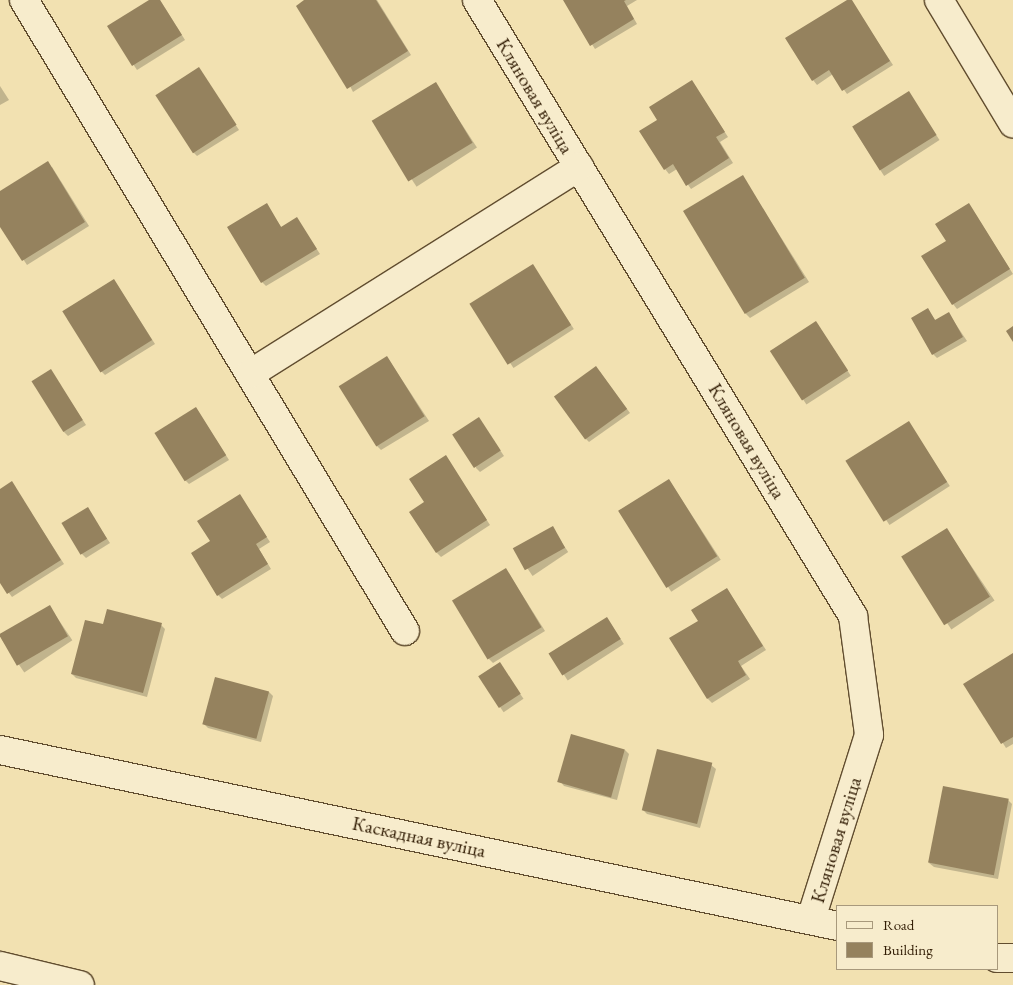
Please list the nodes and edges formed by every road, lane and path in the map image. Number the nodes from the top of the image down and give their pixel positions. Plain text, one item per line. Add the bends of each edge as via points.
1 (24, 0) edge
2 (476, 0) edge
3 (939, 0) edge
4 (1013, 123) edge
5 (578, 167) junction
6 (250, 374) junction
7 (405, 631) dead end
8 (0, 750) edge
9 (824, 922) edge
10 (998, 958) edge
11 (1013, 958) edge
12 (0, 966) edge
13 (80, 985) edge

1 - 6 street
2 - 5 street, Кляновая вуліца
3 - 4 street
5 - 6 street
5 - 9 street, Кляновая вуліца via 853,616 869,735
6 - 7 street
8 - 9 street, Каскадная вуліца
10 - 11 street
12 - 13 street

